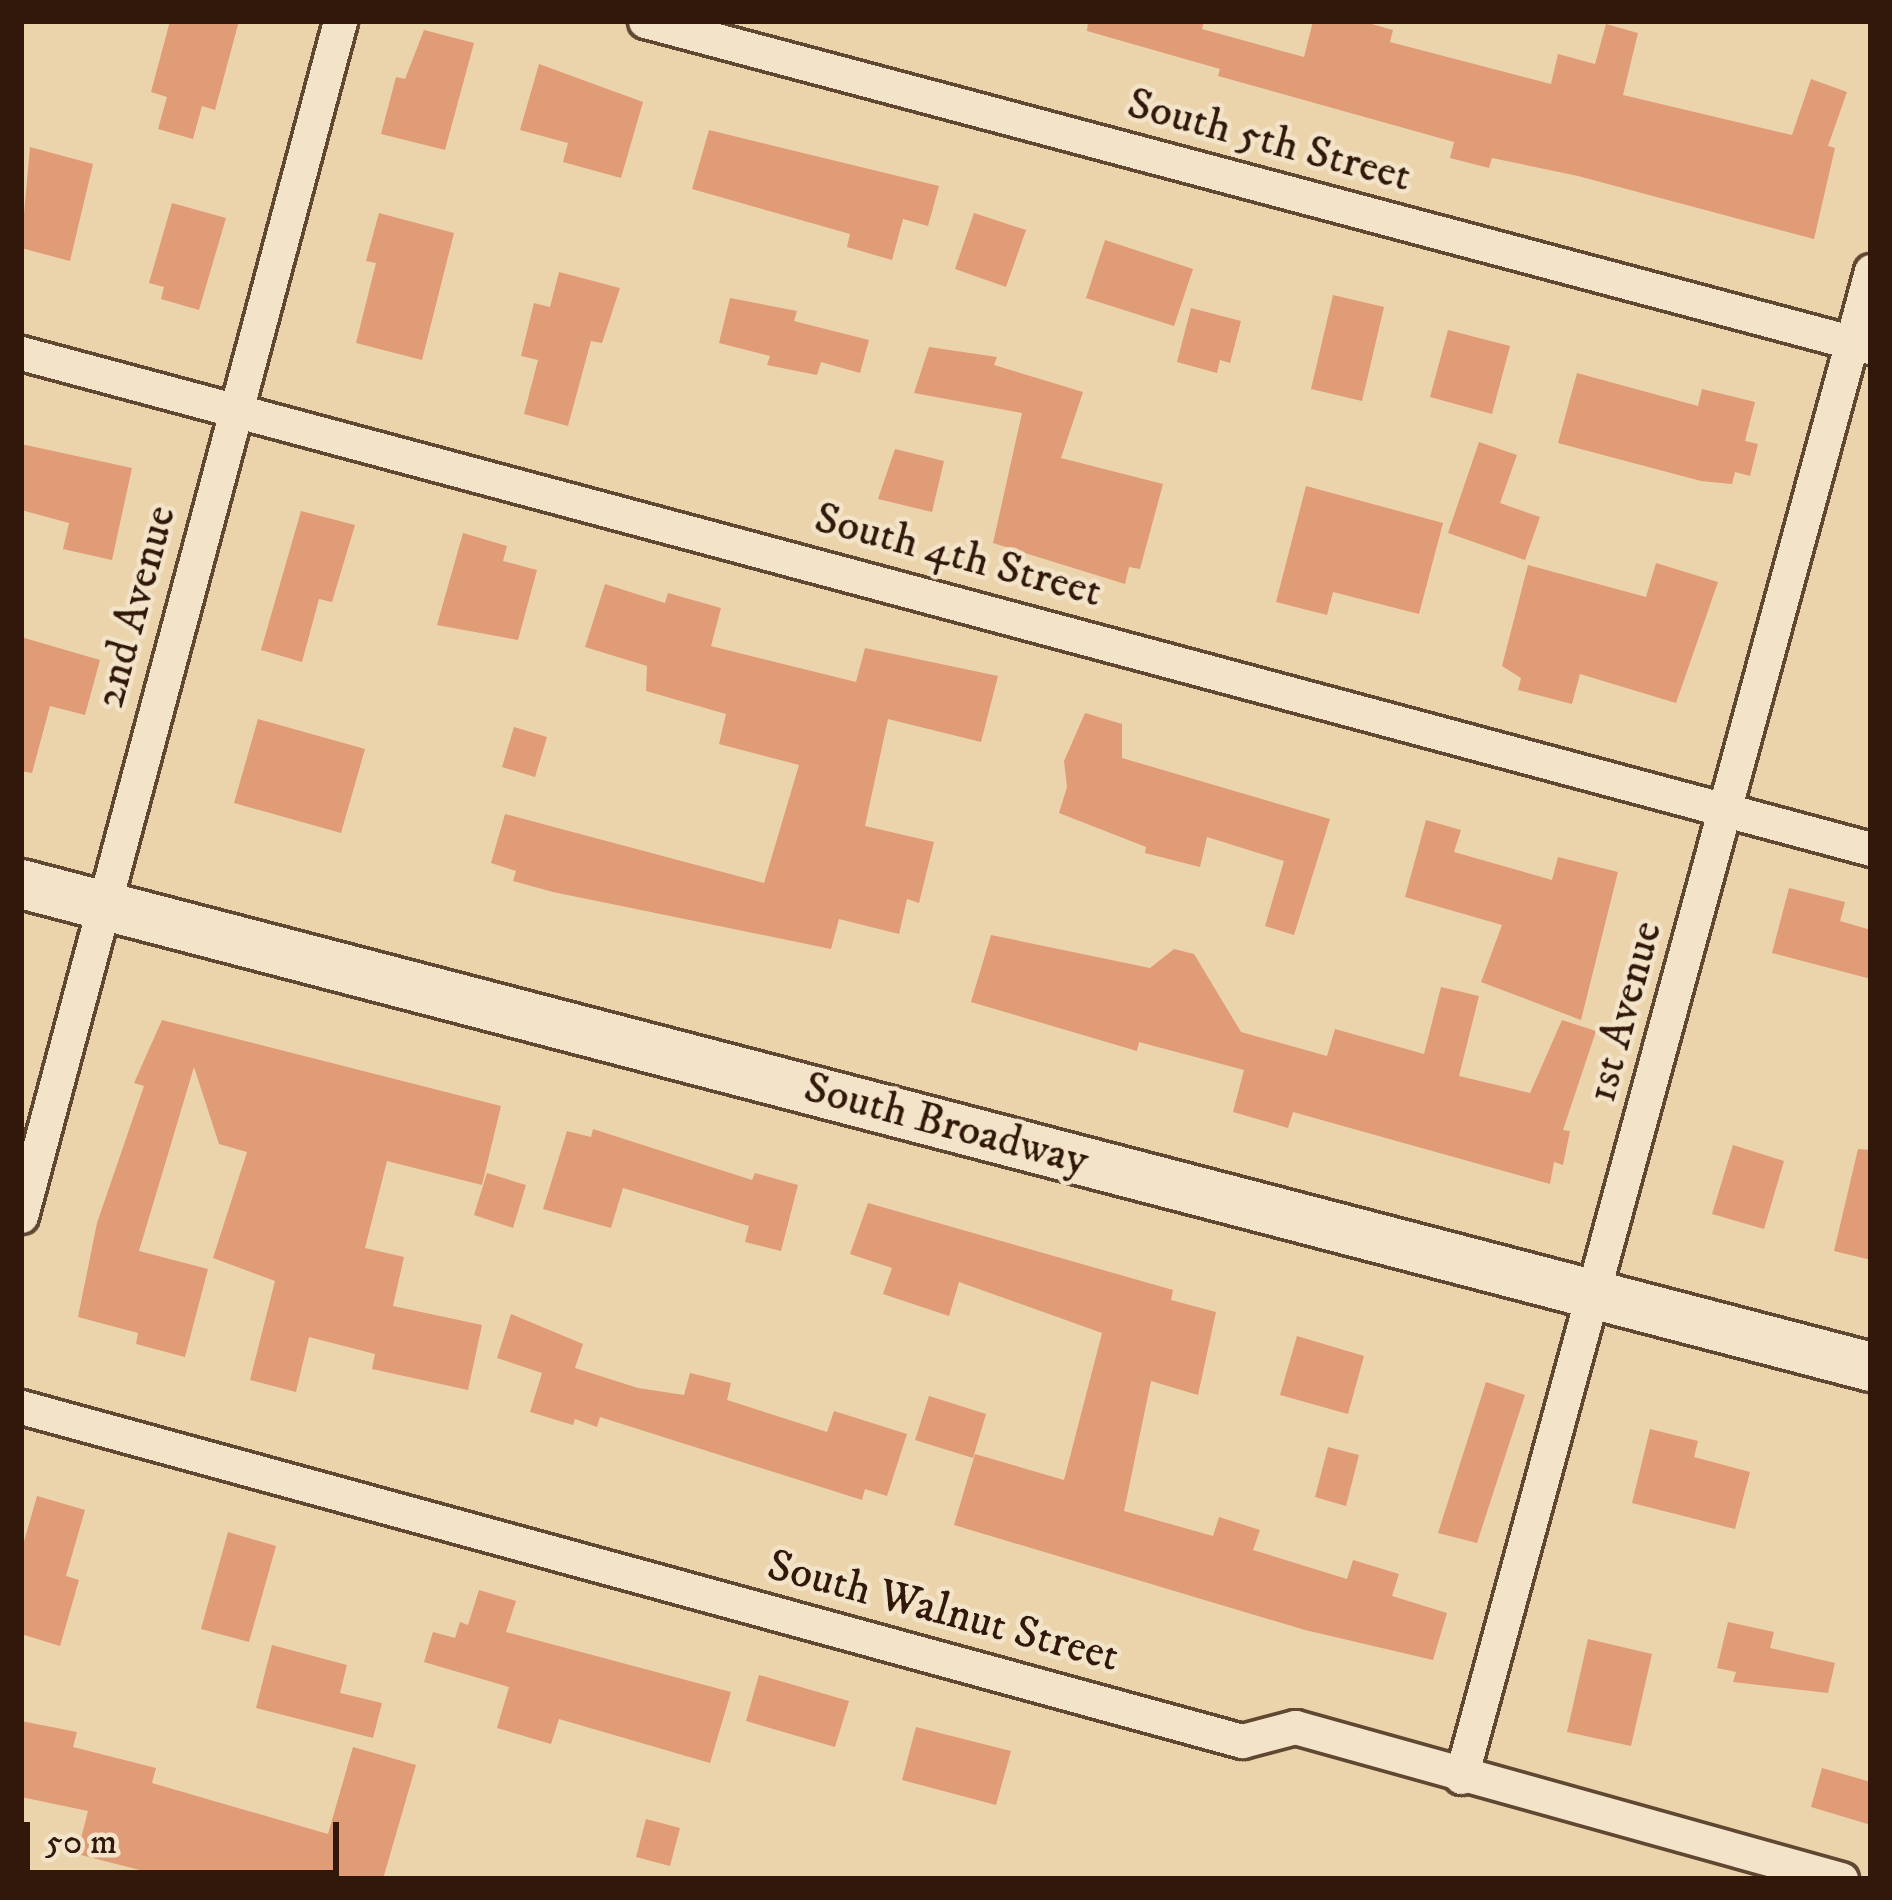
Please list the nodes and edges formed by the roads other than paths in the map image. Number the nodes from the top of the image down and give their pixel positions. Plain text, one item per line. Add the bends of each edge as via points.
1 (340, 21) edge
2 (645, 21) edge
3 (1871, 271) edge
4 (1861, 345) edge
5 (21, 353) edge
6 (234, 410) junction
7 (1728, 808) junction
8 (1871, 849) edge
9 (21, 884) edge
10 (105, 906) junction
11 (21, 1216) edge
12 (1594, 1293) junction
13 (1871, 1367) edge
14 (21, 1407) edge
15 (1461, 1777) junction
16 (1841, 1879) edge

1 - 6 street, 2nd Avenue
2 - 4 street, South 5th Street
3 - 4 street, 1st Avenue
4 - 7 street, 1st Avenue
5 - 6 street, South 4th Street
6 - 7 street, South 4th Street
6 - 10 street, 2nd Avenue
7 - 8 street, South 4th Street
7 - 12 street, 1st Avenue
9 - 10 street, South Broadway
10 - 11 street, 2nd Avenue
10 - 12 street, South Broadway
12 - 13 street, South Broadway
12 - 15 street, 1st Avenue
14 - 15 street, South Walnut Street via 1242,1741 1295,1727
15 - 16 street, South Walnut Street

